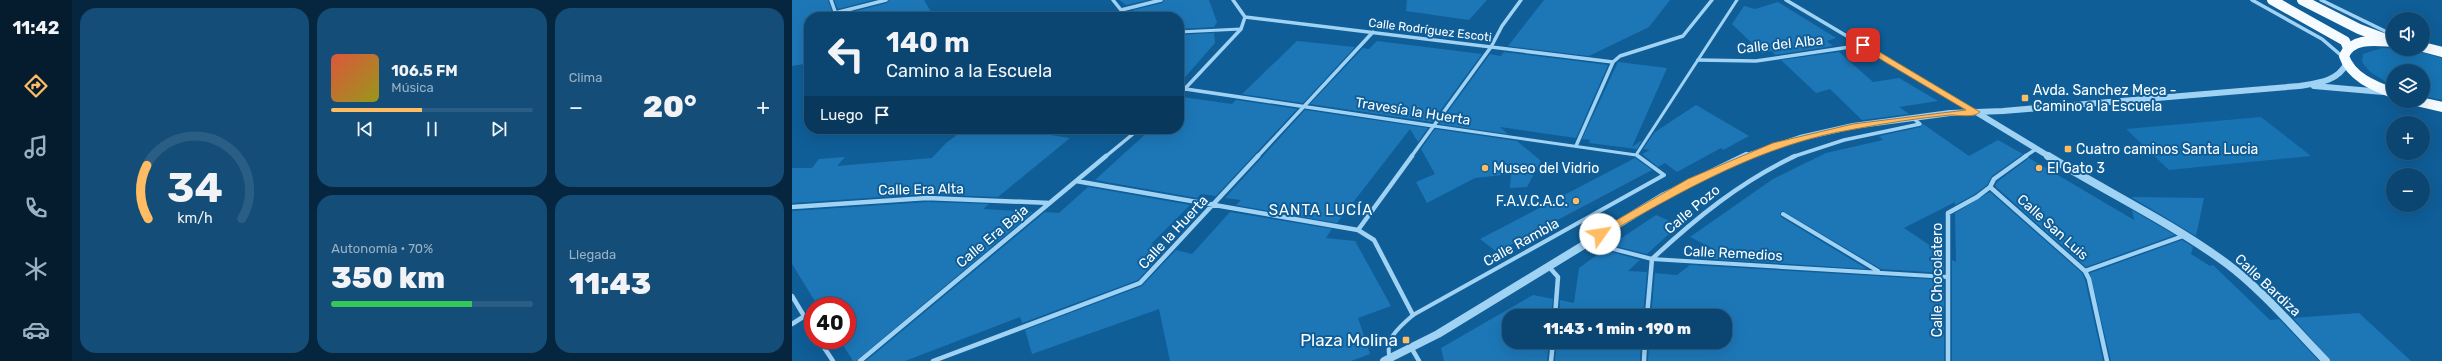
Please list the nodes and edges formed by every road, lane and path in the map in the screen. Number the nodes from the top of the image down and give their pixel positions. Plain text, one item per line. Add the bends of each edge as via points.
1 (832, 0) edge
2 (886, 0) edge
3 (1113, 0) edge
4 (1161, 0) edge
5 (1233, 0) edge
6 (1521, 0) edge
7 (1712, 0) edge
8 (1737, 0) edge
9 (1786, 0) edge
10 (2252, 0) edge
11 (2272, 0) edge
12 (2302, 0) edge
13 (2321, 0) edge
14 (835, 12) edge
15 (839, 12) edge
16 (1245, 18) junction
17 (1242, 29) junction
18 (1184, 32) edge
19 (1373, 32) junction
20 (2386, 32) edge
21 (2386, 39) edge
22 (2386, 41) edge
23 (1863, 45) junction
24 (1491, 47) junction
25 (2348, 48) junction
26 (2430, 48) edge
27 (2442, 52) edge
28 (1698, 60) junction
29 (2346, 61) junction
30 (1613, 62) junction
31 (2299, 86) junction
32 (1186, 88) joint
33 (2386, 89) edge
34 (2386, 92) edge
35 (2430, 104) edge
36 (1305, 106) junction
37 (2430, 106) edge
38 (2442, 107) edge
39 (2442, 111) edge
40 (1976, 112) junction
41 (1913, 118) junction
42 (1434, 126) junction
43 (1132, 134) edge
44 (1576, 146) junction
45 (2036, 150) junction
46 (1636, 155) junction
47 (1076, 181) junction
48 (1990, 187) junction
49 (1050, 203) junction
50 (1213, 205) junction
51 (792, 207) edge
52 (1783, 214) dead end
53 (1358, 230) junction
54 (2185, 235) junction
55 (1587, 242) junction
56 (1652, 259) junction
57 (1550, 268) junction
58 (2085, 271) junction
59 (1880, 272) junction
60 (1948, 276) junction
61 (792, 296) edge
62 (1556, 309) edge
63 (1648, 309) edge
64 (1413, 315) junction
65 (803, 317) joint
66 (792, 324) edge
67 (825, 349) edge
68 (1412, 349) junction
69 (1552, 349) edge
70 (1645, 349) edge
71 (1388, 360) edge
72 (833, 361) edge
73 (860, 361) edge
74 (933, 361) edge
75 (1419, 361) edge
76 (1551, 361) edge
77 (1644, 361) edge
78 (1948, 361) edge
79 (2107, 361) edge
80 (2326, 361) edge

1 - 14 street
2 - 15 street
3 - 4 street via 1121,10
5 - 16 street
6 - 24 street via 1502,26
7 - 30 street via 1683,36 1620,56
8 - 28 street
9 - 23 street
10 - 29 street via 2322,39
11 - 25 highway via 2335,34 2345,41
12 - 21 highway via 2359,29
13 - 20 street
16 - 17 street
16 - 19 street, Calle Rodríguez Escoti
17 - 18 street
17 - 32 street
19 - 24 street, Calle Rodríguez Escoti
19 - 36 street, Calle la Huerta
22 - 25 highway via 2366,42
23 - 28 street, Calle del Alba via 1756,61
23 - 40 street
24 - 30 street, Calle Rodríguez Escoti
24 - 42 street
25 - 29 highway via 2345,53
26 - 27 highway
28 - 46 street
29 - 31 street via 2343,73 2334,79
29 - 33 highway via 2362,77
30 - 44 street
31 - 34 street via 2362,88
31 - 40 street
32 - 36 street, Travesía la Huerta
35 - 38 highway
36 - 42 street, Travesía la Huerta
36 - 50 street, Calle la Huerta
37 - 39 street
40 - 41 street
40 - 45 street, Calle Bardiza
41 - 55 street via 1825,132 1749,155 1664,196
41 - 56 street, Calle Pozo via 1920,124 1820,147 1760,173 1740,184 1701,213
42 - 44 street, Travesía la Huerta
42 - 53 street
43 - 47 street, Calle Era Baja
44 - 46 street, Travesía la Huerta
45 - 48 street, Calle Chocolatero via 1994,179
45 - 54 street, Calle Bardiza
46 - 64 street, Calle Rambla via 1664,176
47 - 49 street, Calle Era Baja
47 - 50 street
48 - 58 street, Calle San Luis
48 - 60 street, Calle Chocolatero via 1948,213
49 - 51 street, Calle Era Alta via 927,198
49 - 73 street, Calle Era Baja
50 - 53 street
50 - 74 street, Calle la Huerta via 1140,283
52 - 59 street, Calle Remedios
53 - 64 street via 1374,240
54 - 58 street
54 - 80 street, Calle Bardiza via 2227,264 2283,316
55 - 56 street, Calle Remedios
55 - 57 street
56 - 59 street, Calle Remedios
56 - 63 street
57 - 62 street via 1558,277
57 - 68 street
58 - 79 street, Calle San Luis
59 - 60 street, Calle Remedios
60 - 78 street, Calle Chocolatero
61 - 65 street
64 - 71 street, Calle Rambla via 1388,339
65 - 66 street
67 - 72 street
68 - 71 street
68 - 75 street
69 - 76 street
70 - 77 street

